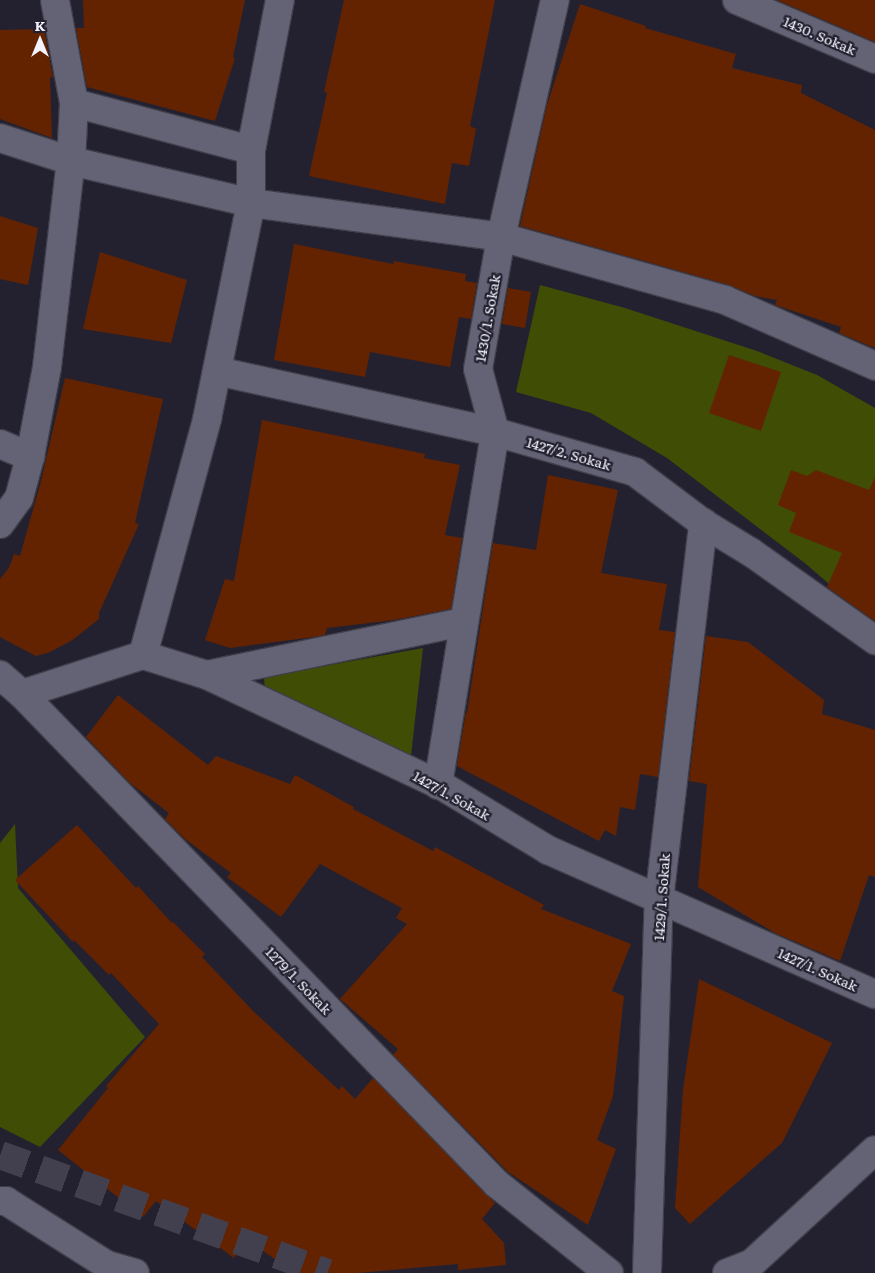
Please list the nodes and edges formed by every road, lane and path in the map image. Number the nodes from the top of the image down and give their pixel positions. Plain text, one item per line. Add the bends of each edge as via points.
1 (56, 0) edge
2 (280, 0) edge
3 (555, 0) edge
4 (738, 0) edge
5 (875, 59) edge
6 (74, 104) junction
7 (0, 138) edge
8 (250, 150) junction
9 (71, 161) junction
10 (251, 203) junction
11 (501, 237) junction
12 (875, 366) edge
13 (217, 372) junction
14 (496, 432) junction
15 (0, 444) edge
16 (30, 458) junction
17 (703, 523) junction
18 (0, 524) edge
19 (464, 622) junction
20 (875, 640) edge
21 (143, 655) junction
22 (0, 675) edge
23 (207, 675) junction
24 (22, 694) junction
25 (438, 785) junction
26 (659, 900) junction
27 (875, 994) edge
28 (875, 1150) edge
29 (0, 1201) edge
30 (106, 1269) edge
31 (746, 1270) edge
32 (135, 1273) edge
33 (610, 1273) edge
34 (647, 1273) edge

1 - 6 street
2 - 8 street
3 - 11 street, 1430/1. Sokak
4 - 5 street, 1430. Sokak
6 - 8 street
6 - 9 street
7 - 9 street
8 - 10 street
9 - 10 street
9 - 16 street via 47,367
10 - 11 street
10 - 13 street
11 - 12 street via 725,300
11 - 14 street, 1430/1. Sokak via 478,369
13 - 14 street, 1427/2. Sokak
13 - 21 street
14 - 17 street, 1427/2. Sokak via 635,472
14 - 19 street, 1430/1. Sokak
15 - 16 street
16 - 18 street via 19,498
17 - 20 street, 1427/2. Sokak via 752,553
17 - 26 street, 1429/1. Sokak
19 - 23 street
19 - 25 street, 1430/1. Sokak
21 - 23 street, 1427/1. Sokak
21 - 24 street
22 - 24 street, 1279/1. Sokak
23 - 25 street, 1427/1. Sokak
24 - 33 street, 1279/1. Sokak via 497,1184
25 - 26 street, 1427/1. Sokak via 548,850
26 - 27 street, 1427/1. Sokak
26 - 34 street, 1429/1. Sokak
28 - 31 street
29 - 30 street via 6,1201
30 - 32 street

